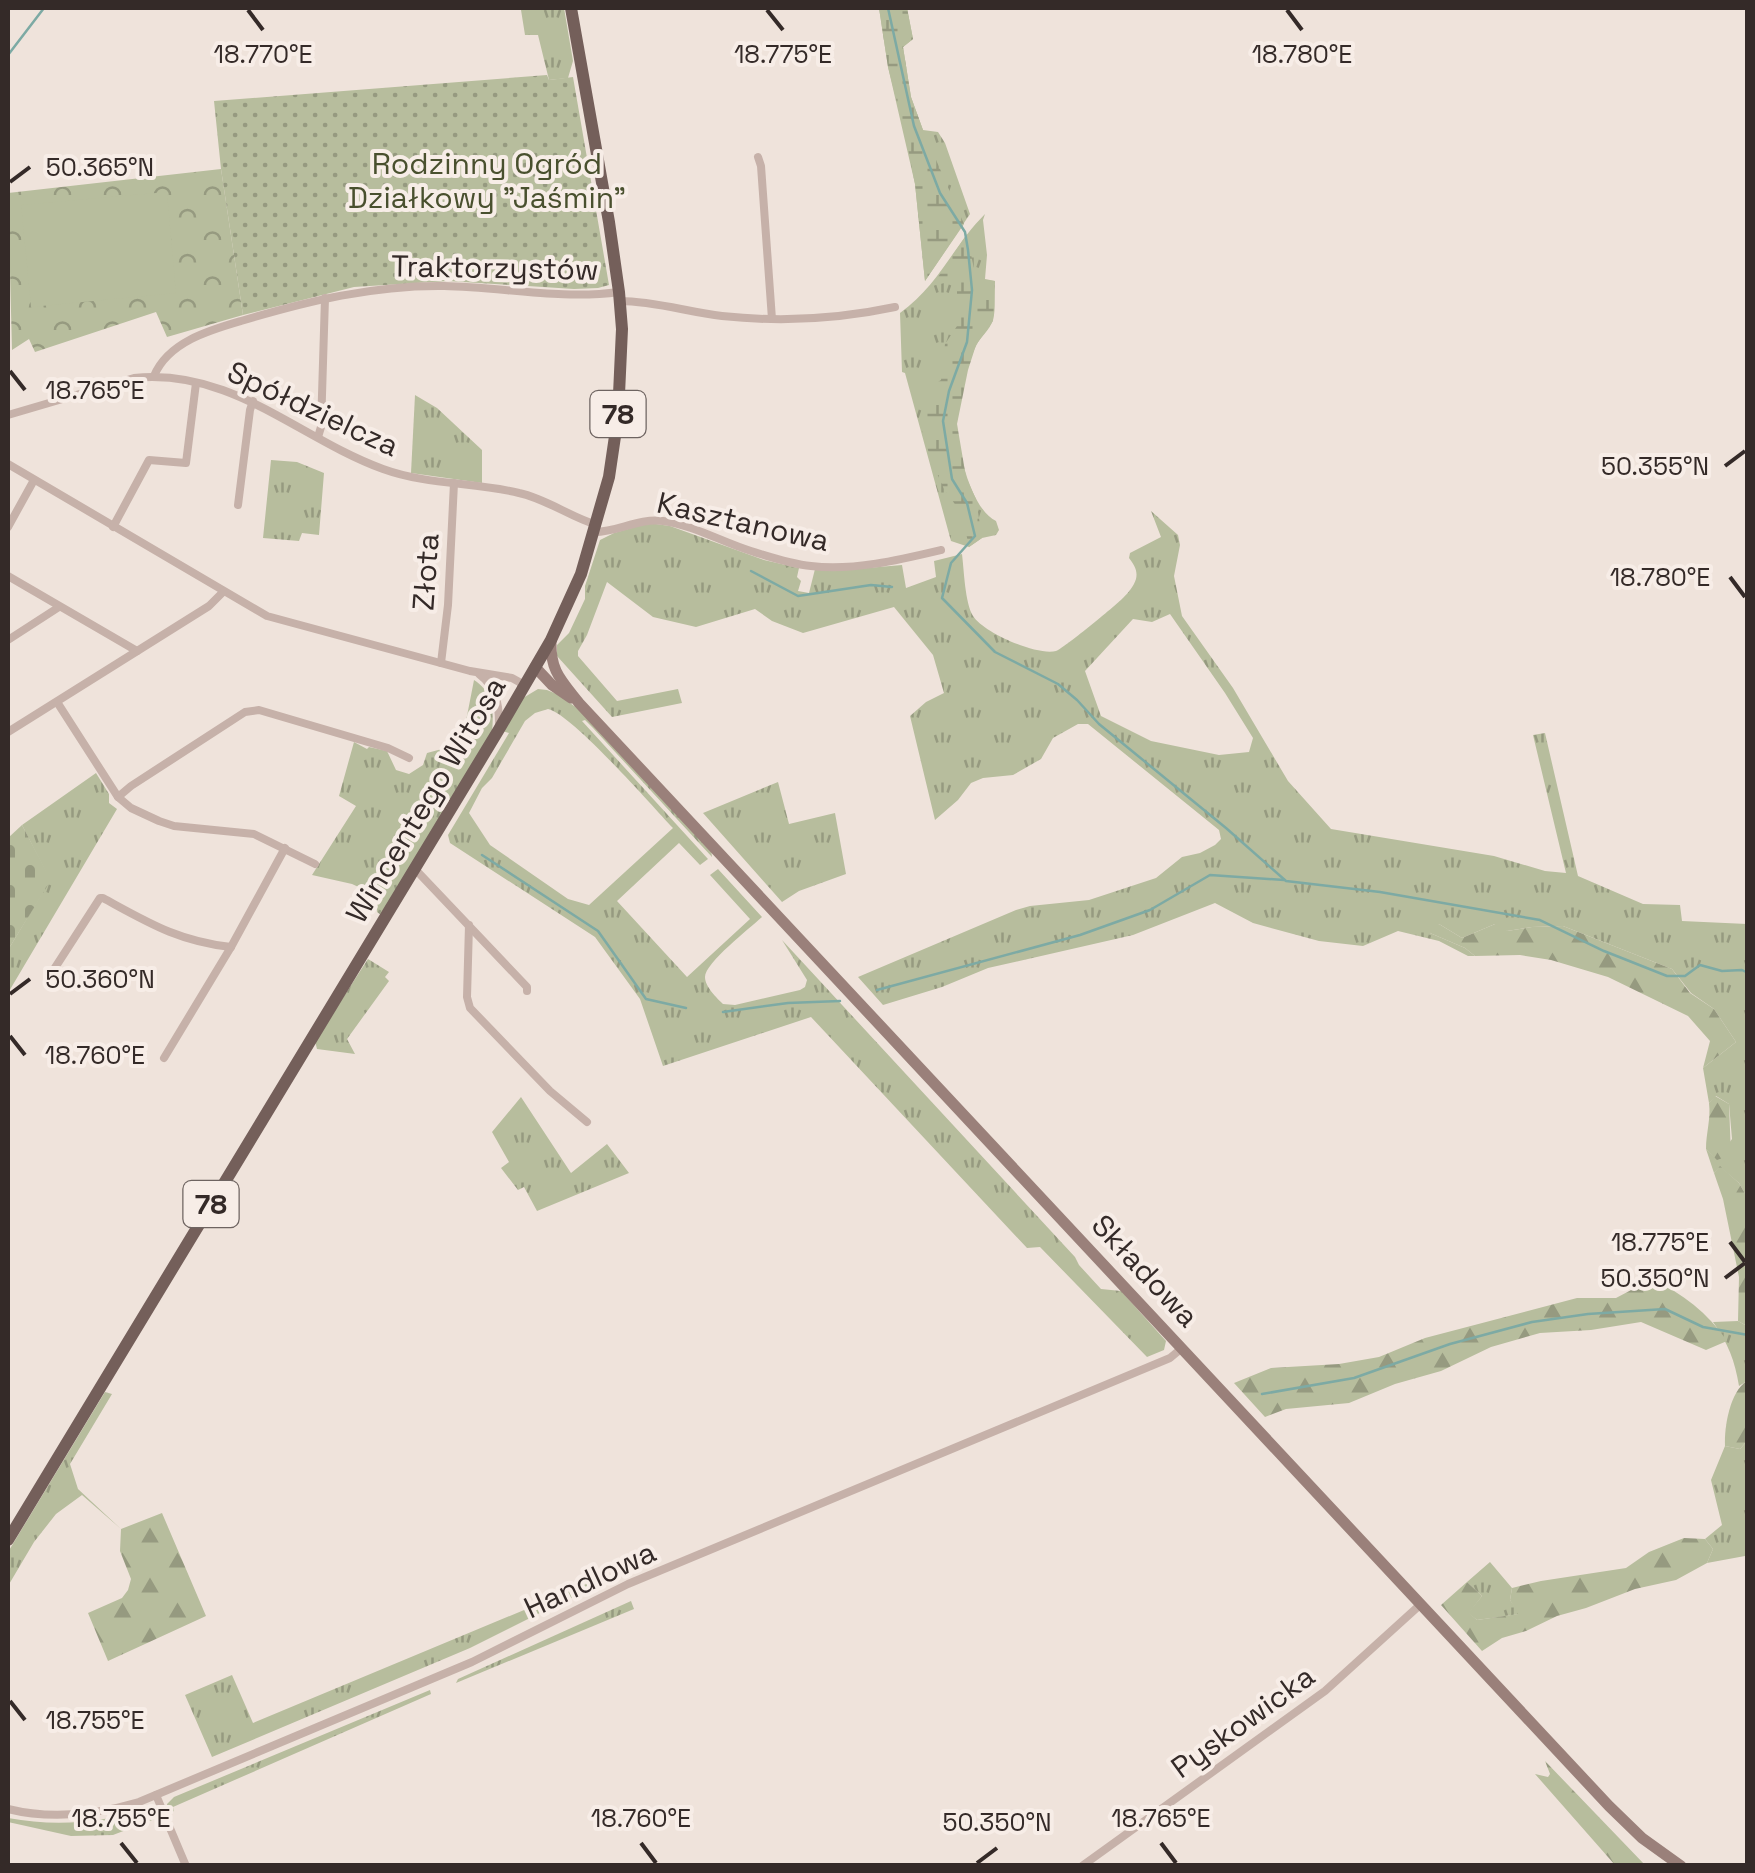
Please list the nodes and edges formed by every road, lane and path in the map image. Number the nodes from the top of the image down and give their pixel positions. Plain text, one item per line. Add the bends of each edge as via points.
1 (571, 8) edge
2 (758, 157) dead end
3 (620, 296) junction
4 (325, 298) junction
5 (895, 307) dead end
6 (772, 319) junction
7 (154, 376) junction
8 (196, 383) junction
9 (253, 401) junction
10 (8, 415) edge
11 (318, 437) junction
12 (8, 464) edge
13 (34, 480) junction
14 (454, 483) junction
15 (238, 504) dead end
16 (8, 527) edge
17 (114, 527) junction
18 (596, 529) junction
19 (941, 550) dead end
20 (8, 576) edge
21 (223, 592) junction
22 (59, 607) junction
23 (8, 640) edge
24 (550, 640) junction
25 (137, 652) junction
26 (441, 663) junction
27 (535, 667) junction
28 (470, 670) junction
29 (506, 676) junction
30 (560, 686) junction
31 (496, 696) junction
32 (518, 696) junction
33 (57, 702) junction
34 (498, 731) junction
35 (8, 732) edge
36 (409, 758) dead end
37 (118, 797) junction
38 (285, 848) junction
39 (315, 864) dead end
40 (414, 868) junction
41 (469, 925) junction
42 (231, 947) junction
43 (48, 977) dead end
44 (527, 991) dead end
45 (164, 1058) dead end
46 (587, 1122) dead end
47 (1182, 1348) junction
48 (8, 1540) edge
49 (1421, 1604) junction
50 (156, 1796) junction
51 (8, 1809) edge
52 (186, 1866) edge
53 (1082, 1866) edge
54 (1682, 1866) edge

1 - 3 main road, Wincentego Witosa / 78
2 - 6 street
3 - 4 street, Traktorzystów via 423,286
3 - 6 street, Traktorzystów
3 - 18 main road, Wincentego Witosa / 78 via 617,429
4 - 7 street, Traktorzystów via 199,334
4 - 11 street
5 - 6 street, Traktorzystów
7 - 8 street, Spółdzielcza
7 - 10 street, Spółdzielcza
8 - 9 street, Spółdzielcza
8 - 17 street via 186,464 150,460
9 - 11 street, Spółdzielcza
9 - 15 street
11 - 14 street, Spółdzielcza via 390,471
12 - 13 street
13 - 16 street
13 - 17 street
14 - 18 street, Spółdzielcza via 522,494
14 - 26 street, Złota
17 - 21 street
18 - 19 street, Kasztanowa via 666,522 823,567
18 - 24 main road, Wincentego Witosa / 78
20 - 22 street
21 - 25 street
21 - 26 street via 276,620
22 - 23 street
22 - 25 street
24 - 27 main road, Wincentego Witosa / 78
24 - 30 main road, Składowa
25 - 33 street
26 - 28 street
27 - 29 street
27 - 30 main road, Składowa
27 - 32 main road, Wincentego Witosa / 78
28 - 29 street
28 - 31 street
29 - 32 street via 520,681
30 - 32 main road via 536,686
30 - 47 main road, Składowa
31 - 32 street via 504,704
31 - 34 street
32 - 34 main road, Wincentego Witosa / 78
33 - 35 street
33 - 37 street
34 - 40 main road, Wincentego Witosa / 78
36 - 37 street via 259,710 244,712
37 - 38 street via 174,826 254,834
38 - 39 street
38 - 42 street
40 - 41 street
40 - 48 main road, Wincentego Witosa / 78
41 - 44 street
41 - 46 street via 470,1008
42 - 43 street via 177,937 100,898
42 - 45 street
47 - 49 main road, Składowa
47 - 50 street, Handlowa via 610,1592 472,1662
49 - 53 street, Pyskowicka via 1325,1691
49 - 54 main road, Składowa via 1618,1816
50 - 51 street, Handlowa via 86,1814
50 - 52 street

